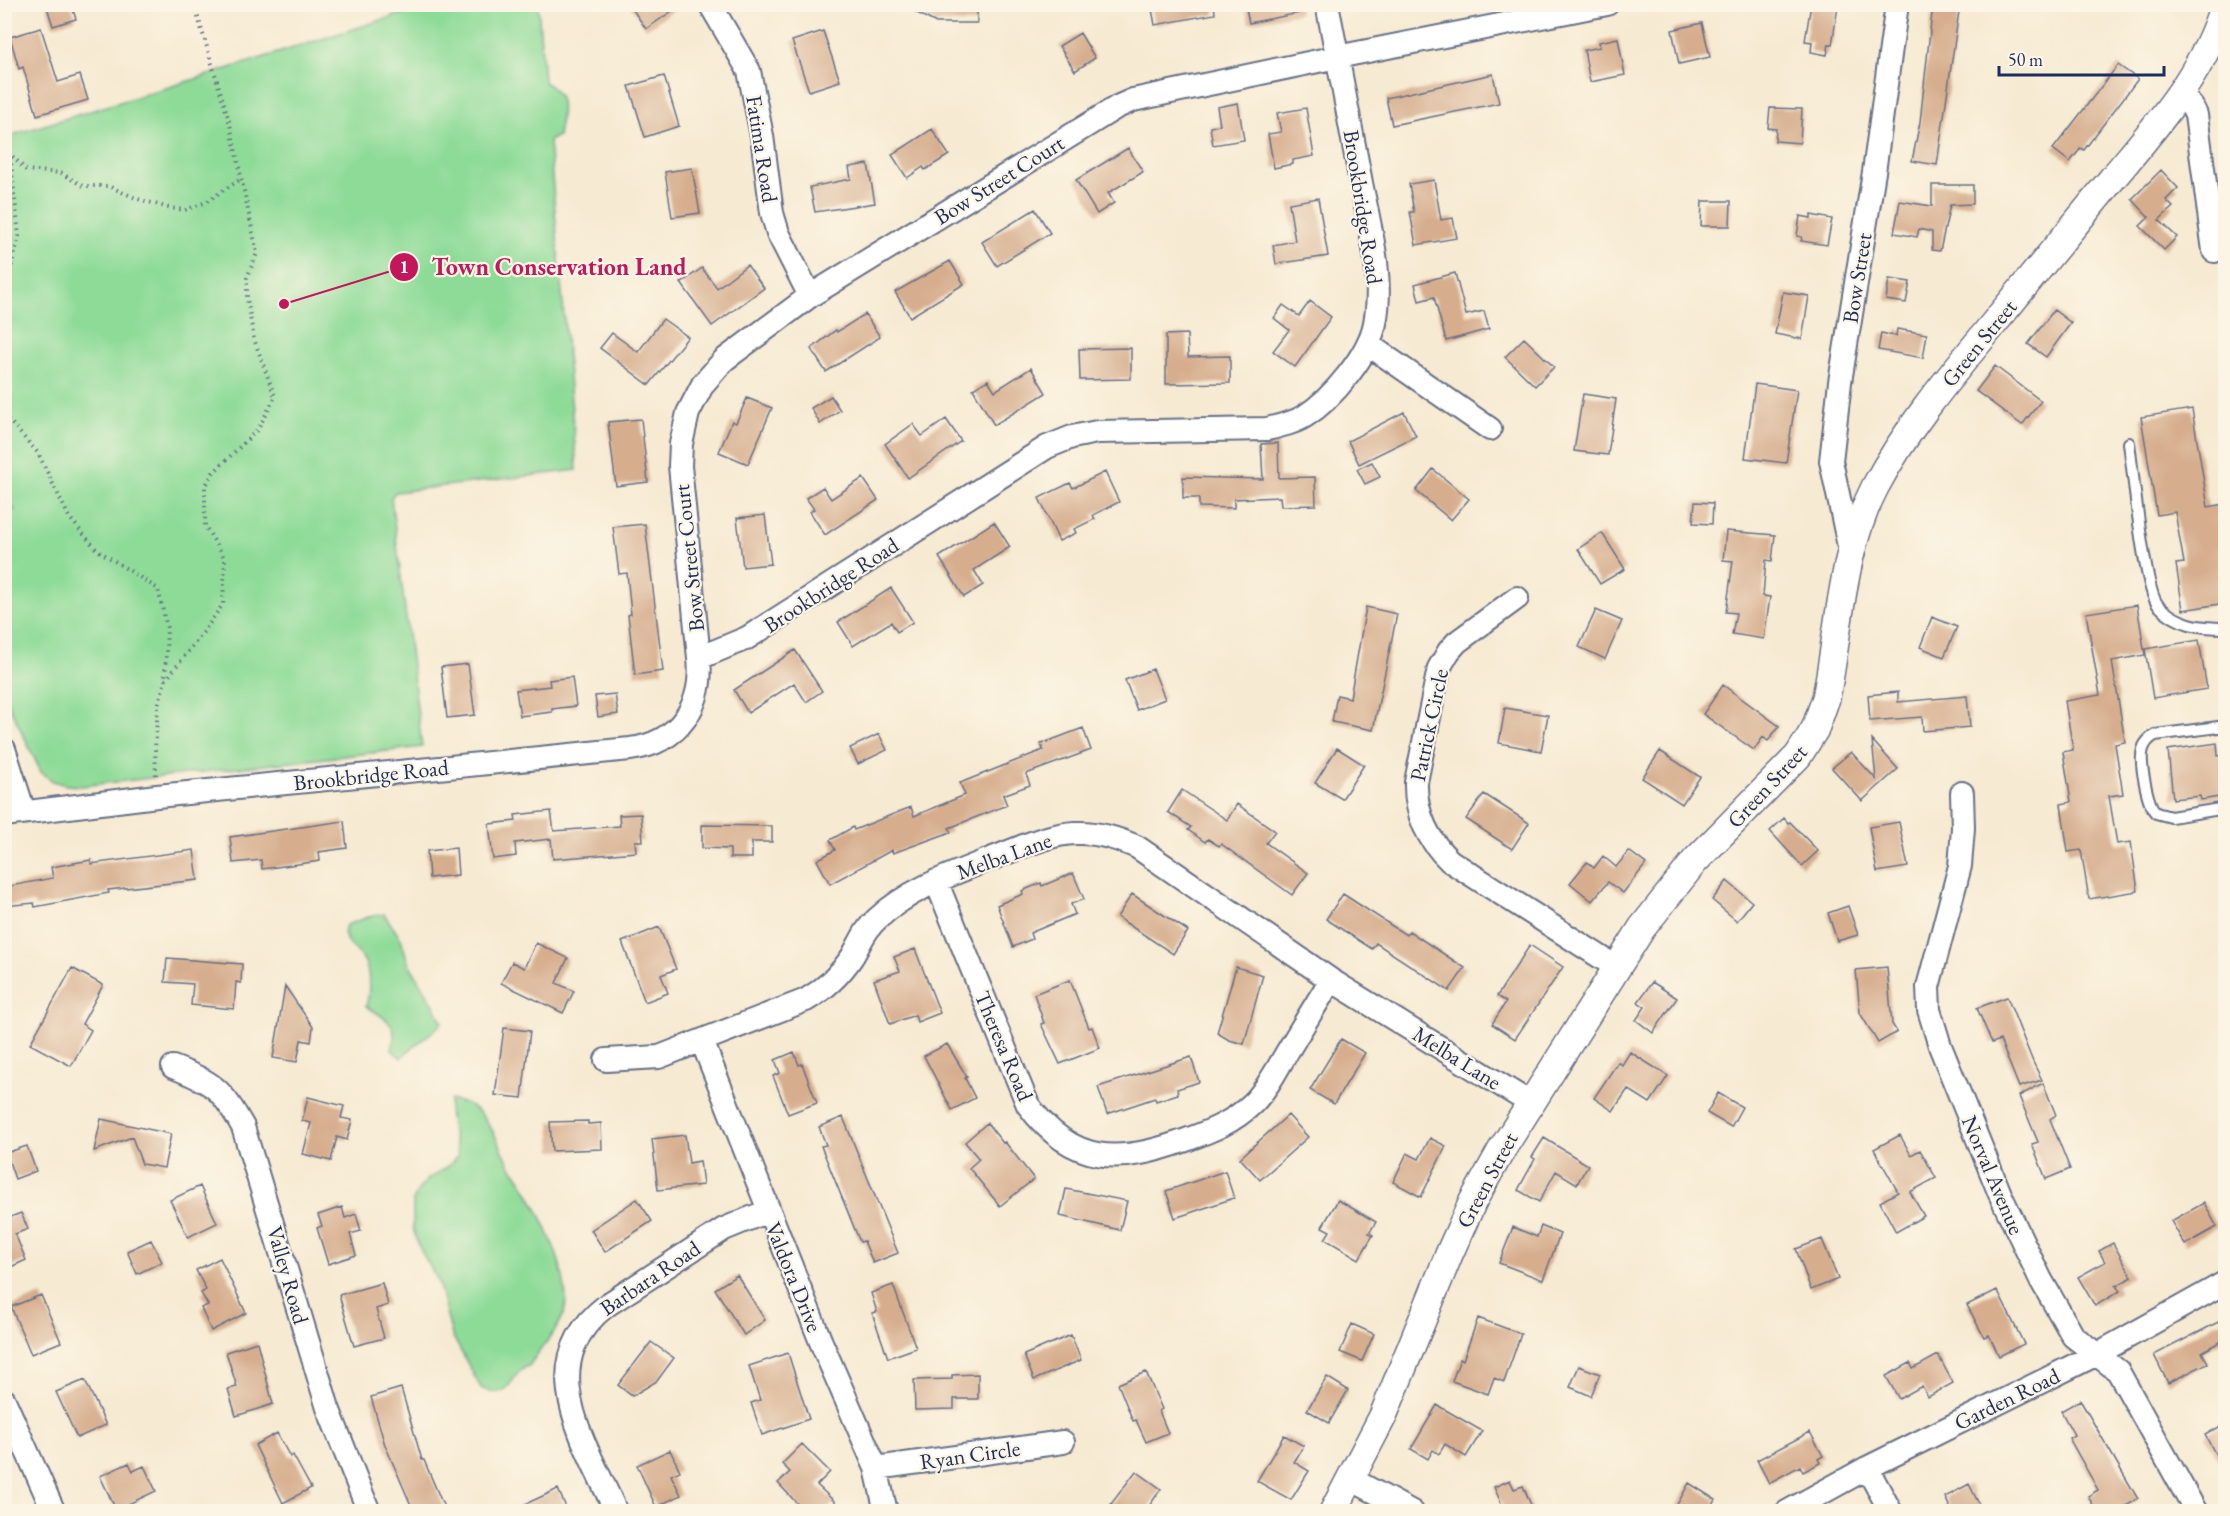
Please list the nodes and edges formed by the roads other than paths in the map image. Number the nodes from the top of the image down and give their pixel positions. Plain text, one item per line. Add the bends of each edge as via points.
1 (710, 4) edge
2 (1327, 4) edge
3 (1607, 4) edge
4 (1897, 4) edge
5 (2224, 4) edge
6 (1337, 57) junction
7 (2180, 93) junction
8 (2214, 250) dead end
9 (810, 296) junction
10 (1369, 345) junction
11 (1490, 429) dead end
12 (2129, 443) dead end
13 (1850, 551) junction
14 (1517, 598) dead end
15 (2226, 628) edge
16 (699, 658) junction
17 (2226, 726) edge
18 (4, 748) edge
19 (1962, 793) dead end
20 (2226, 808) edge
21 (14, 814) edge
22 (936, 881) junction
23 (1616, 967) junction
24 (1332, 980) junction
25 (702, 1041) junction
26 (606, 1060) dead end
27 (173, 1067) dead end
28 (1530, 1103) junction
29 (768, 1211) junction
30 (2226, 1282) edge
31 (2097, 1354) junction
32 (4, 1400) edge
33 (1064, 1442) dead end
34 (876, 1468) junction
35 (1868, 1468) junction
36 (1351, 1479) junction
37 (54, 1512) edge
38 (369, 1512) edge
39 (616, 1512) edge
40 (886, 1512) edge
41 (1333, 1512) edge
42 (1412, 1512) edge
43 (1787, 1512) edge
44 (1891, 1512) edge
45 (2196, 1512) edge

1 - 9 street, Fatima Road via 749,71 772,213
2 - 6 street, Brookbridge Road
3 - 6 street, Bow Street Court
4 - 13 street, Bow Street via 1831,461
5 - 7 street, Green Street via 2207,48
6 - 9 street, Bow Street Court via 1151,95 1117,107
6 - 10 street, Brookbridge Road via 1376,271 1377,310
7 - 8 street via 2196,115
7 - 13 street, Green Street via 1909,433 1874,489
9 - 16 street, Bow Street Court via 717,367 697,393 685,423 680,466
10 - 11 street
10 - 16 street, Brookbridge Road via 1318,406 1304,417 1281,426 1097,432 1053,444 747,638
12 - 15 lane via 2148,580 2156,604 2182,622 2200,628
13 - 23 street, Green Street via 1826,698 1810,739 1791,765 1680,879
14 - 23 street, Patrick Circle via 1457,642 1438,668 1417,769 1415,795 1419,813 1433,842 1450,861
16 - 21 street, Brookbridge Road via 699,684 688,714 666,736 642,747
17 - 20 lane via 2156,735 2146,742 2142,753 2150,804 2156,813 2171,817
18 - 21 street
19 - 31 street, Norval Avenue via 1960,866 1929,979 1929,1010 1940,1046 2020,1239 2073,1336
22 - 24 street, Melba Lane via 1049,837 1088,833 1113,837 1148,854
22 - 24 street, Theresa Road via 1028,1105 1039,1120 1068,1143 1103,1155 1131,1156 1158,1150 1215,1129 1244,1112 1262,1093
22 - 25 street, Melba Lane via 877,918 846,966 816,994
23 - 28 street, Green Street
24 - 28 street, Melba Lane
25 - 26 street, Melba Lane via 659,1057
25 - 29 street, Valdora Drive
27 - 38 street, Valley Road via 215,1086 243,1127 328,1408
28 - 36 street, Green Street via 1473,1201 1383,1416
29 - 34 street, Valdora Drive
29 - 39 street, Barbara Road via 724,1229 607,1305 580,1334 569,1364 568,1397
30 - 31 street, Garden Road
31 - 35 street, Garden Road
31 - 45 street, Norval Avenue via 2118,1371
32 - 37 street
33 - 34 street, Ryan Circle
34 - 40 street, Valdora Drive
35 - 43 street, Garden Road
35 - 44 street
36 - 41 street, Green Street
36 - 42 street

